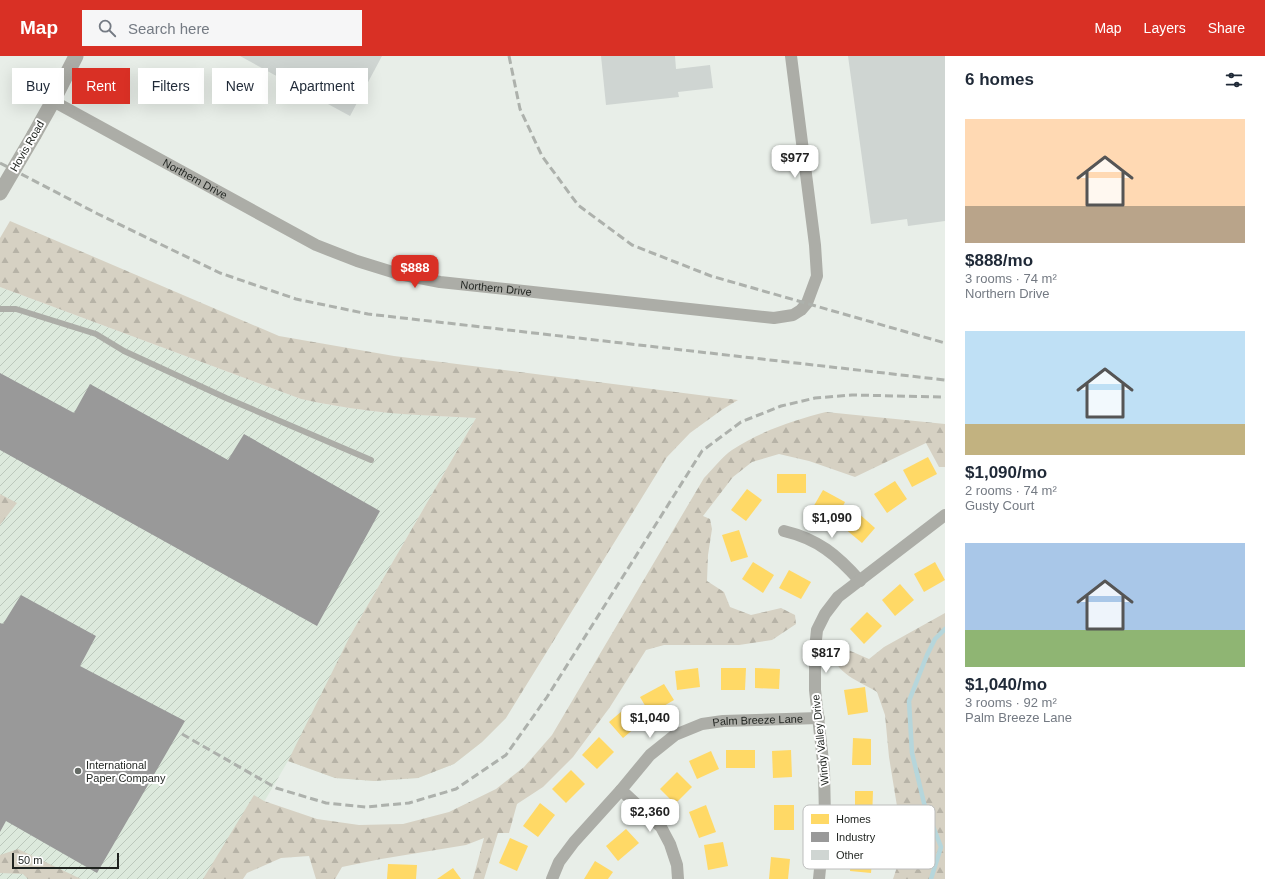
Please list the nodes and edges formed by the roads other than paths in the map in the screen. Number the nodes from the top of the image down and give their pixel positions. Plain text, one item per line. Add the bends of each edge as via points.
1 (76, 56) edge
2 (791, 56) edge
3 (64, 79) edge
4 (51, 104) edge
5 (58, 104) edge
6 (0, 192) edge
7 (0, 309) edge
8 (371, 460) dead end
9 (945, 515) edge
10 (784, 531) dead end
11 (860, 581) junction
12 (818, 718) junction
13 (621, 790) junction
14 (825, 805) edge
15 (820, 869) edge
16 (552, 879) edge
17 (678, 879) edge
18 (819, 879) edge

1 - 3 street, Hovis Road
2 - 5 street, Northern Drive via 817,276 807,303 801,310 793,315 774,318 440,282 399,274 316,245
4 - 6 street, Hovis Road, bridge
7 - 8 lane via 16,309 96,334 124,351 219,395
9 - 11 street, Windy Valley Drive
10 - 11 street via 817,542 844,563
11 - 12 street, Windy Valley Drive via 838,597 817,630 814,666
12 - 13 street, Palm Breeze Lane via 702,724 675,735 650,755
12 - 14 street, Windy Valley Drive
13 - 16 street, Palm Breeze Lane via 574,842 559,862
13 - 17 street via 661,827 670,844
15 - 18 street, Windy Valley Drive

